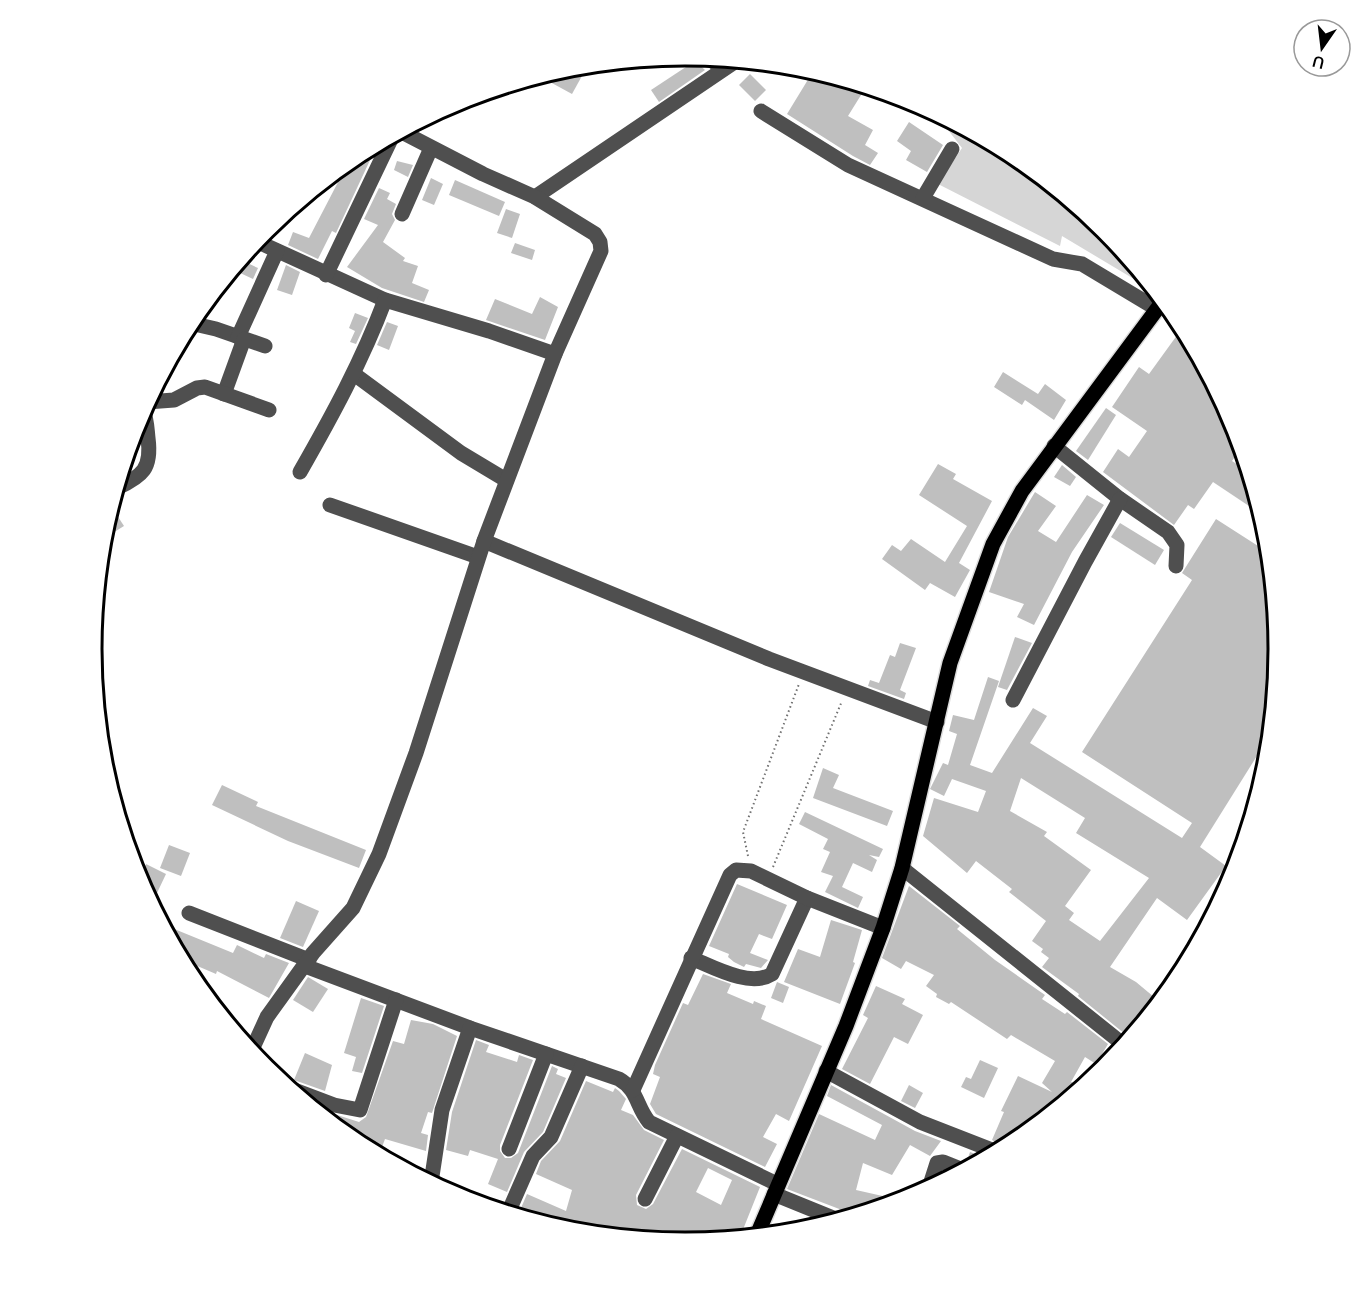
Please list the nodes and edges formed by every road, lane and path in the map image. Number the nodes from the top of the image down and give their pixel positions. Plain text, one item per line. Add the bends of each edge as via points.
1 (721, 67) edge
2 (726, 67) edge
3 (723, 69) junction
4 (761, 111) dead end
5 (409, 136) edge
6 (431, 148) junction
7 (387, 149) edge
8 (952, 149) dead end
9 (535, 197) junction
10 (923, 198) junction
11 (402, 214) dead end
12 (265, 245) edge
13 (277, 251) junction
14 (326, 275) junction
15 (385, 300) junction
16 (1153, 301) edge
17 (1158, 308) edge
18 (200, 326) edge
19 (241, 338) junction
20 (265, 346) dead end
21 (555, 354) junction
22 (354, 374) junction
23 (224, 394) junction
24 (157, 401) edge
25 (269, 410) dead end
26 (146, 427) edge
27 (1054, 446) junction
28 (300, 472) dead end
29 (506, 480) junction
30 (126, 484) edge
31 (1120, 499) junction
32 (330, 505) dead end
33 (483, 541) junction
34 (478, 557) junction
35 (1176, 566) dead end
36 (804, 671) junction
37 (847, 690) junction
38 (1013, 700) dead end
39 (937, 722) junction
40 (902, 868) junction
41 (751, 871) junction
42 (768, 878) junction
43 (807, 898) junction
44 (189, 913) dead end
45 (883, 928) junction
46 (691, 958) junction
47 (307, 963) junction
48 (396, 1000) junction
49 (470, 1028) junction
50 (1117, 1040) edge
51 (256, 1042) edge
52 (546, 1054) junction
53 (582, 1066) junction
54 (826, 1071) junction
55 (633, 1090) junction
56 (312, 1097) edge
57 (677, 1136) junction
58 (986, 1148) edge
59 (509, 1149) dead end
60 (954, 1166) edge
61 (432, 1174) edge
62 (933, 1177) edge
63 (775, 1189) junction
64 (645, 1199) dead end
65 (511, 1205) edge
66 (826, 1214) edge
67 (760, 1227) edge

1 - 3 street
2 - 3 street
3 - 9 street
4 - 10 street via 848,165
5 - 6 street
6 - 9 street
6 - 11 street
7 - 14 street
8 - 10 street
9 - 21 street via 595,234 600,242 597,262
10 - 16 street via 1053,259 1082,264
12 - 13 street
13 - 14 street
13 - 19 street
14 - 15 street
15 - 21 street
15 - 22 street
17 - 27 main road
18 - 19 street
19 - 20 street
19 - 23 street
21 - 29 street
22 - 28 street
22 - 29 street via 461,453
23 - 24 street via 206,387 174,400
23 - 25 street
26 - 30 street via 150,454 147,467
27 - 31 street
27 - 39 main road via 1022,491 993,544 950,663
29 - 33 street
31 - 35 street via 1175,540
31 - 38 street
32 - 34 street
33 - 34 street
33 - 36 street
34 - 47 street via 416,753 379,854 353,908
36 - 37 street
36 - 41 path via 743,832
37 - 39 street
37 - 42 path
39 - 40 main road
40 - 45 main road
40 - 50 street
41 - 42 street
41 - 46 street via 739,869 730,875
42 - 43 street
43 - 45 street
43 - 46 street via 772,974 764,979 749,978
44 - 47 street
45 - 54 main road
46 - 55 street
47 - 48 street
47 - 51 street via 267,1017
48 - 49 street
48 - 56 street via 360,1110
49 - 52 street
49 - 61 street via 444,1101
52 - 53 street
52 - 59 street
53 - 55 street via 619,1079
53 - 65 street via 551,1137 533,1156
54 - 58 street via 920,1122
54 - 63 main road
55 - 57 street via 641,1113 649,1122
57 - 63 street
57 - 64 street
60 - 62 street via 938,1163
63 - 66 street
63 - 67 main road

